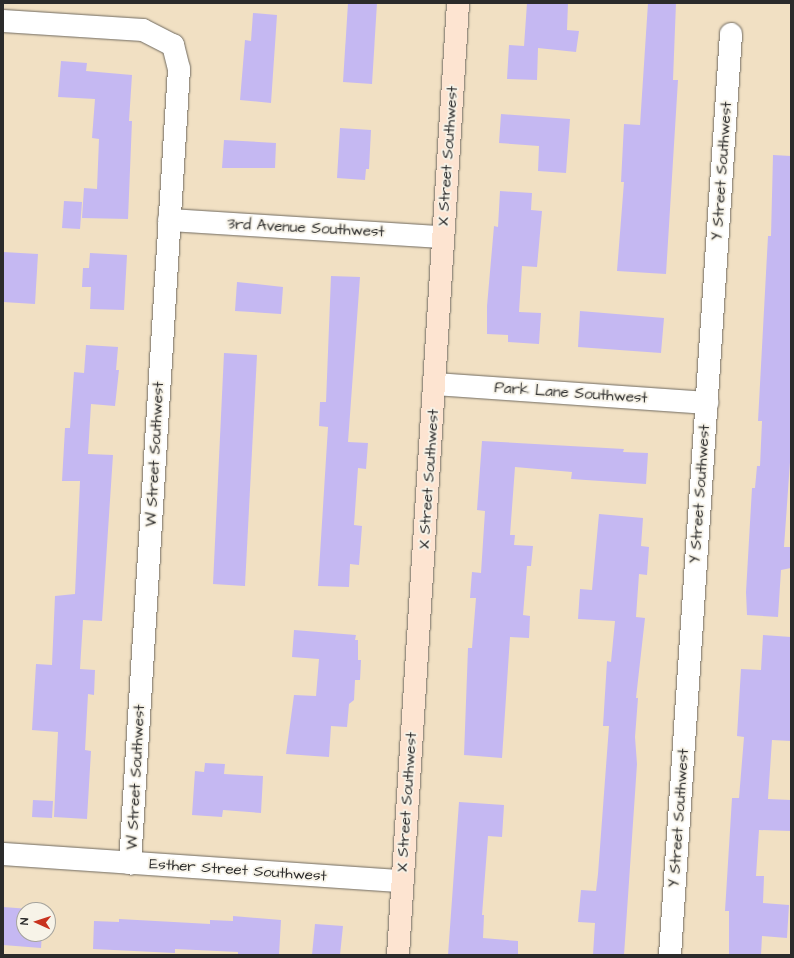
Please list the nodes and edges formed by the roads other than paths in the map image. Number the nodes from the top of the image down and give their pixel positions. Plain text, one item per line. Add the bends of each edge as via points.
1 (458, 3) edge
2 (3, 21) edge
3 (731, 34) dead end
4 (169, 220) junction
5 (442, 237) junction
6 (435, 384) junction
7 (706, 403) junction
8 (3, 854) edge
9 (130, 863) junction
10 (402, 881) junction
11 (398, 955) edge
12 (670, 955) edge

1 - 5 street, X Street Southwest
2 - 4 street, W Street Southwest via 143,30 173,45 179,69
3 - 7 street, Y Street Southwest
4 - 5 street, 3rd Avenue Southwest
4 - 9 street, W Street Southwest
5 - 6 street, X Street Southwest
6 - 7 street, Park Lane Southwest
6 - 10 street, X Street Southwest
7 - 12 street, Y Street Southwest
8 - 9 street, Esther Street Southwest
9 - 10 street, Esther Street Southwest
10 - 11 street, X Street Southwest

